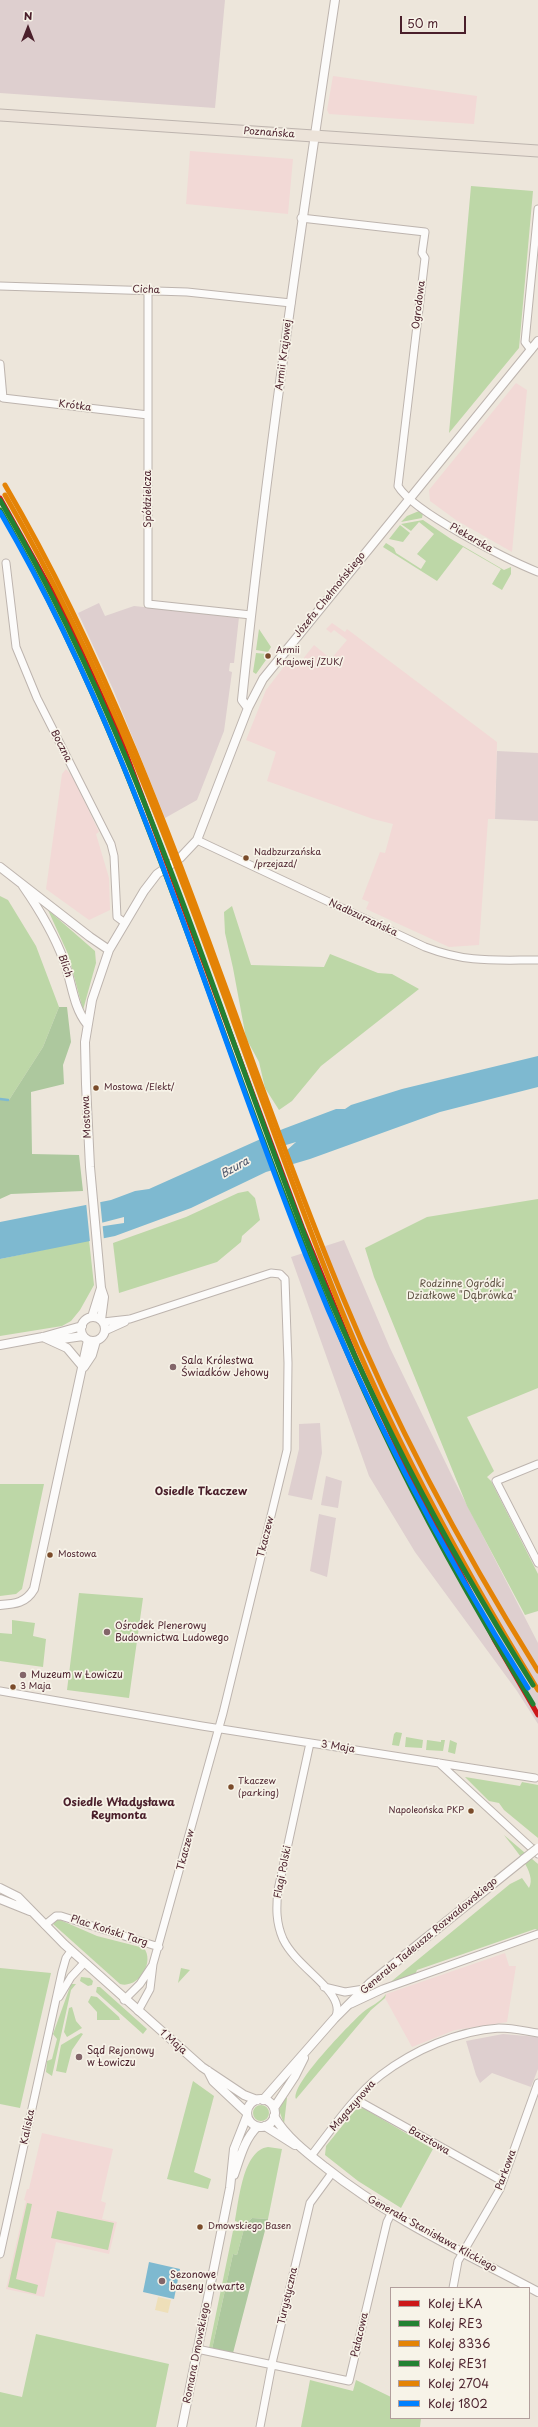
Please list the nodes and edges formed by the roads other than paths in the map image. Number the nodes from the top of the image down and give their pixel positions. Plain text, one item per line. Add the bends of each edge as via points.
1 (335, 0) edge
2 (0, 115) edge
3 (314, 136) junction
4 (538, 151) edge
5 (538, 209) edge
6 (301, 218) junction
7 (0, 286) edge
8 (148, 290) junction
9 (291, 303) junction
10 (538, 341) edge
11 (531, 350) junction
12 (0, 364) edge
13 (148, 415) junction
14 (409, 498) junction
15 (6, 563) dead end
16 (538, 572) edge
17 (251, 615) junction
18 (248, 708) junction
19 (197, 840) junction
20 (0, 868) edge
21 (23, 886) junction
22 (45, 902) junction
23 (39, 909) junction
24 (125, 923) junction
25 (109, 950) junction
26 (538, 960) edge
27 (87, 1024) junction
28 (101, 1286) junction
29 (92, 1317) junction
30 (130, 1319) junction
31 (102, 1321) junction
32 (82, 1326) junction
33 (105, 1331) junction
34 (43, 1337) junction
35 (89, 1339) junction
36 (0, 1345) edge
37 (83, 1367) junction
38 (538, 1464) edge
39 (538, 1563) edge
40 (0, 1606) edge
41 (0, 1691) edge
42 (219, 1729) junction
43 (310, 1743) junction
44 (439, 1763) junction
45 (535, 1778) dead end
46 (538, 1848) edge
47 (538, 1854) edge
48 (0, 1888) edge
49 (0, 1899) edge
50 (32, 1912) junction
51 (45, 1925) junction
52 (538, 1934) edge
53 (159, 1947) junction
54 (71, 1950) junction
55 (84, 1963) junction
56 (153, 1964) junction
57 (324, 1987) junction
58 (364, 1989) junction
59 (57, 2000) junction
60 (124, 2000) junction
61 (345, 2007) junction
62 (138, 2011) junction
63 (334, 2019) junction
64 (538, 2032) edge
65 (309, 2048) junction
66 (208, 2071) junction
67 (538, 2083) edge
68 (260, 2100) junction
69 (357, 2100) junction
70 (274, 2112) junction
71 (247, 2115) junction
72 (261, 2127) junction
73 (303, 2150) junction
74 (311, 2156) junction
75 (332, 2173) junction
76 (502, 2181) junction
77 (231, 2185) junction
78 (391, 2214) junction
79 (464, 2253) junction
80 (0, 2254) edge
81 (453, 2287) edge
82 (529, 2287) edge
83 (198, 2349) junction
84 (272, 2364) junction
85 (182, 2427) edge
86 (260, 2427) edge

1 - 3 street, Armii Krajowej
2 - 3 main road, Poznańska
3 - 4 main road, Poznańska
3 - 6 street, Armii Krajowej
5 - 11 street via 525,342
6 - 9 street, Armii Krajowej
6 - 14 street, Ogrodowa via 424,232 422,253 425,258 398,486
7 - 8 street, Cicha
8 - 9 street, Cicha
8 - 13 street, Spółdzielcza
9 - 17 street, Armii Krajowej
10 - 11 street, Józefa Chełmońskiego
11 - 14 street, Józefa Chełmońskiego
12 - 13 street, Krótka via 3,398
13 - 17 street, Spółdzielcza via 148,604
14 - 16 street, Piekarska via 458,531 511,561
14 - 18 street, Józefa Chełmońskiego via 276,661 257,687
15 - 24 street, Boczna via 16,646 37,698 105,829 114,856 117,917
17 - 18 street, Armii Krajowej via 242,700
18 - 19 street, Józefa Chełmońskiego
19 - 24 street, Józefa Chełmońskiego via 180,858 157,874
19 - 26 street, Nadbzurzańska via 448,956 467,960
20 - 21 street, Blich
21 - 22 street, Blich
21 - 23 street, Blich
22 - 23 street
22 - 25 street, Blich
23 - 27 street, Blich via 60,951 76,1005
24 - 25 street, Józefa Chełmońskiego
25 - 27 street, Mostowa
27 - 28 street, Mostowa via 85,1074 90,1167
28 - 29 street, Mostowa
28 - 31 street, Mostowa via 104,1297
29 - 31 street
29 - 32 street via 85,1320
30 - 31 street, Tkaczew
30 - 33 street, Tkaczew
30 - 42 street, Tkaczew via 271,1273 280,1274 285,1279 287,1450
31 - 33 street
32 - 34 street
32 - 35 street
33 - 35 street via 101,1338
34 - 35 street
34 - 36 street
34 - 37 street via 67,1348
35 - 37 street
37 - 40 street via 34,1590 30,1597 21,1603
38 - 39 street via 496,1482
41 - 42 street, 3 Maja
42 - 43 street, 3 Maja
42 - 53 street, Tkaczew
43 - 44 street, 3 Maja
43 - 57 street, Flagi Polski via 278,1890 277,1913 279,1929 288,1947
44 - 45 street, 3 Maja
44 - 47 street
46 - 58 street, Generała Tadeusza Rozwadowskiego, bridge
48 - 50 street via 18,1897
49 - 50 street
50 - 51 street
51 - 53 street, Plac Koński Targ via 56,1916 61,1916
51 - 54 street
52 - 61 street via 383,1989
53 - 56 street, Plac Koński Targ
54 - 55 street
54 - 59 street, Kaliska via 64,1964
55 - 59 street, Kaliska via 71,1976
55 - 60 street
56 - 60 street, Plac Koński Targ via 140,1984
56 - 62 street, Plac Koński Targ via 150,1989
57 - 58 street via 345,1992
57 - 63 street, Flagi Polski via 337,2004
58 - 61 street, Generała Tadeusza Rozwadowskiego
59 - 80 street, Kaliska
60 - 62 street
61 - 63 street, Generała Tadeusza Rozwadowskiego
62 - 66 street, 1 Maja
63 - 65 street, Generała Tadeusza Rozwadowskiego
64 - 69 street, Magazynowa via 499,2028 446,2040 404,2060 380,2076
65 - 68 street, Generała Tadeusza Rozwadowskiego
65 - 70 street, Generała Tadeusza Rozwadowskiego
66 - 68 street, 1 Maja via 244,2095
66 - 71 street, 1 Maja via 213,2081
67 - 76 street, Parkowa
68 - 70 street via 271,2104
68 - 71 street via 250,2105
69 - 74 street, Magazynowa
69 - 76 street, Basztowa
70 - 72 street via 271,2122
70 - 73 street via 280,2126
71 - 72 street via 251,2123
71 - 77 street, Romana Dmowskiego via 234,2149
72 - 73 street
72 - 77 street, Romana Dmowskiego via 242,2151
73 - 74 street
74 - 75 street, Generała Stanisława Klickiego
75 - 78 street, Generała Stanisława Klickiego
75 - 84 street, Turystyczna via 310,2203
76 - 79 street, Parkowa
77 - 83 street, Romana Dmowskiego
78 - 79 street, Generała Stanisława Klickiego
78 - 84 street, Pałacowa via 349,2381
79 - 81 street, Parkowa via 458,2261
79 - 82 street, Generała Stanisława Klickiego
83 - 84 street
83 - 85 street, Romana Dmowskiego
84 - 86 street, Turystyczna

